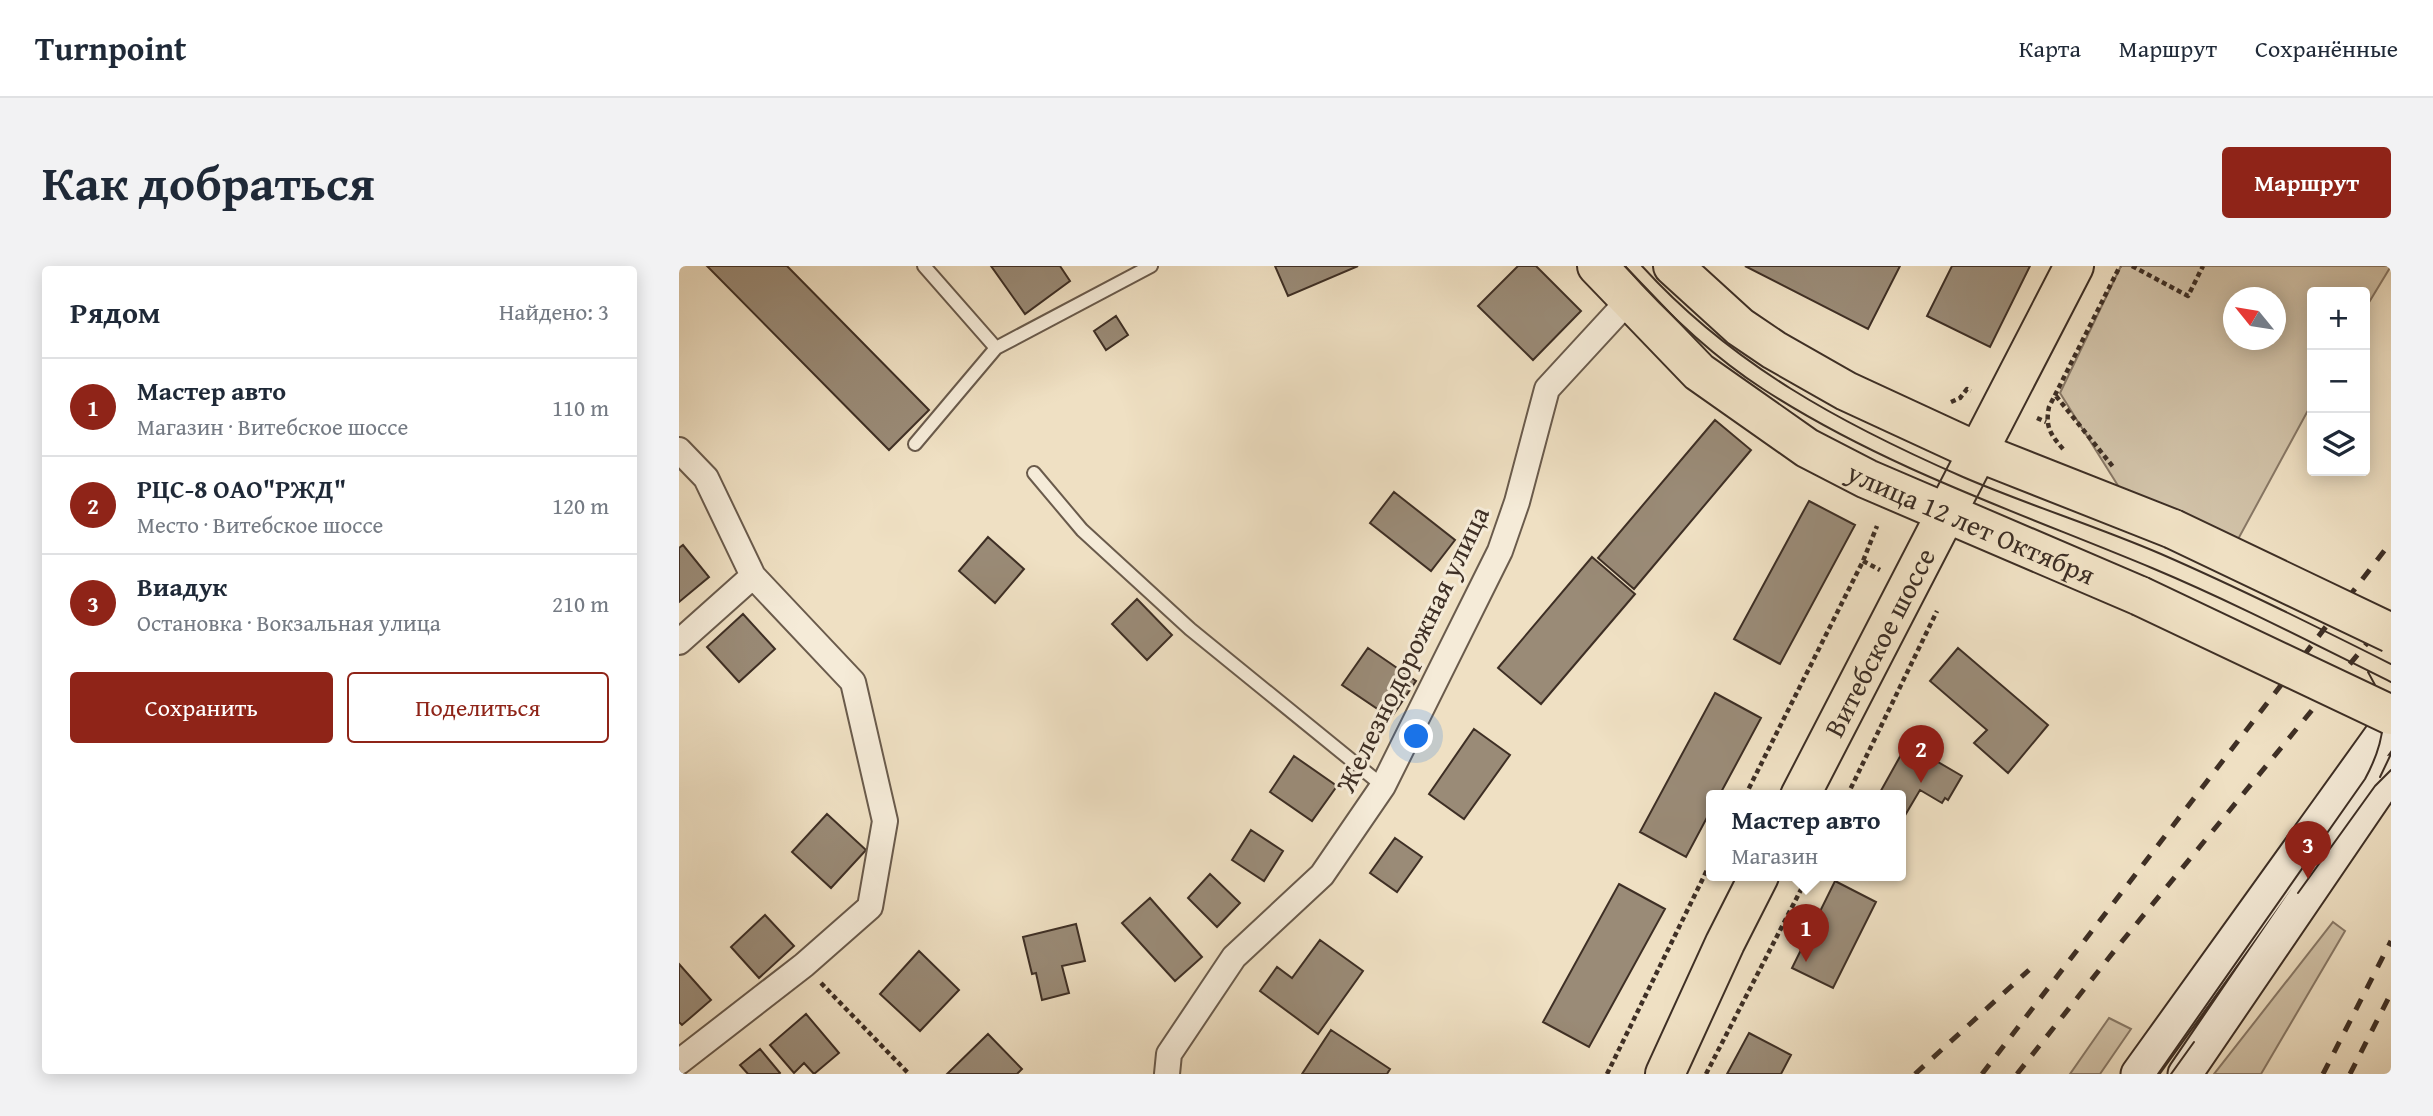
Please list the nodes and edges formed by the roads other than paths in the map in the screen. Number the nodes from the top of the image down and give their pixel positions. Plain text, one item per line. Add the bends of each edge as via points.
1 (924, 266) edge
2 (1151, 266) edge
3 (1597, 266) edge
4 (1673, 266) edge
5 (2074, 266) edge
6 (1629, 300) junction
7 (996, 348) junction
8 (915, 444) dead end
9 (679, 450) edge
10 (1978, 452) junction
11 (1034, 474) dead end
12 (1946, 513) junction
13 (754, 576) junction
14 (2391, 633) edge
15 (679, 642) edge
16 (2391, 715) edge
17 (2391, 722) edge
18 (2391, 772) edge
19 (1383, 786) junction
20 (1803, 790) edge
21 (1756, 881) edge
22 (679, 1062) edge
23 (2189, 1068) edge
24 (1167, 1074) edge
25 (1665, 1074) edge
26 (2139, 1074) edge

1 - 7 lane
2 - 7 lane
3 - 6 main road, улица 12 лет Октября
4 - 10 main road via 1740,327 1773,350 1846,391
5 - 10 main road, Витебское шоссе
6 - 12 main road, улица 12 лет Октября via 1699,372 1807,448 1867,480
6 - 19 street, Железнодорожная улица via 1547,389 1500,551
7 - 8 lane
9 - 13 street via 706,478
10 - 12 main road, Витебское шоссе
10 - 14 main road, bridge via 2173,529
11 - 19 lane via 1082,530 1190,629
12 - 16 main road, улица 12 лет Октября, bridge via 2140,596
12 - 20 main road, Витебское шоссе
13 - 15 street
13 - 22 street via 853,682 885,821 870,907
17 - 26 main road
18 - 23 main road
19 - 24 street, Железнодорожная улица via 1322,875 1234,957 1169,1054
21 - 25 main road

